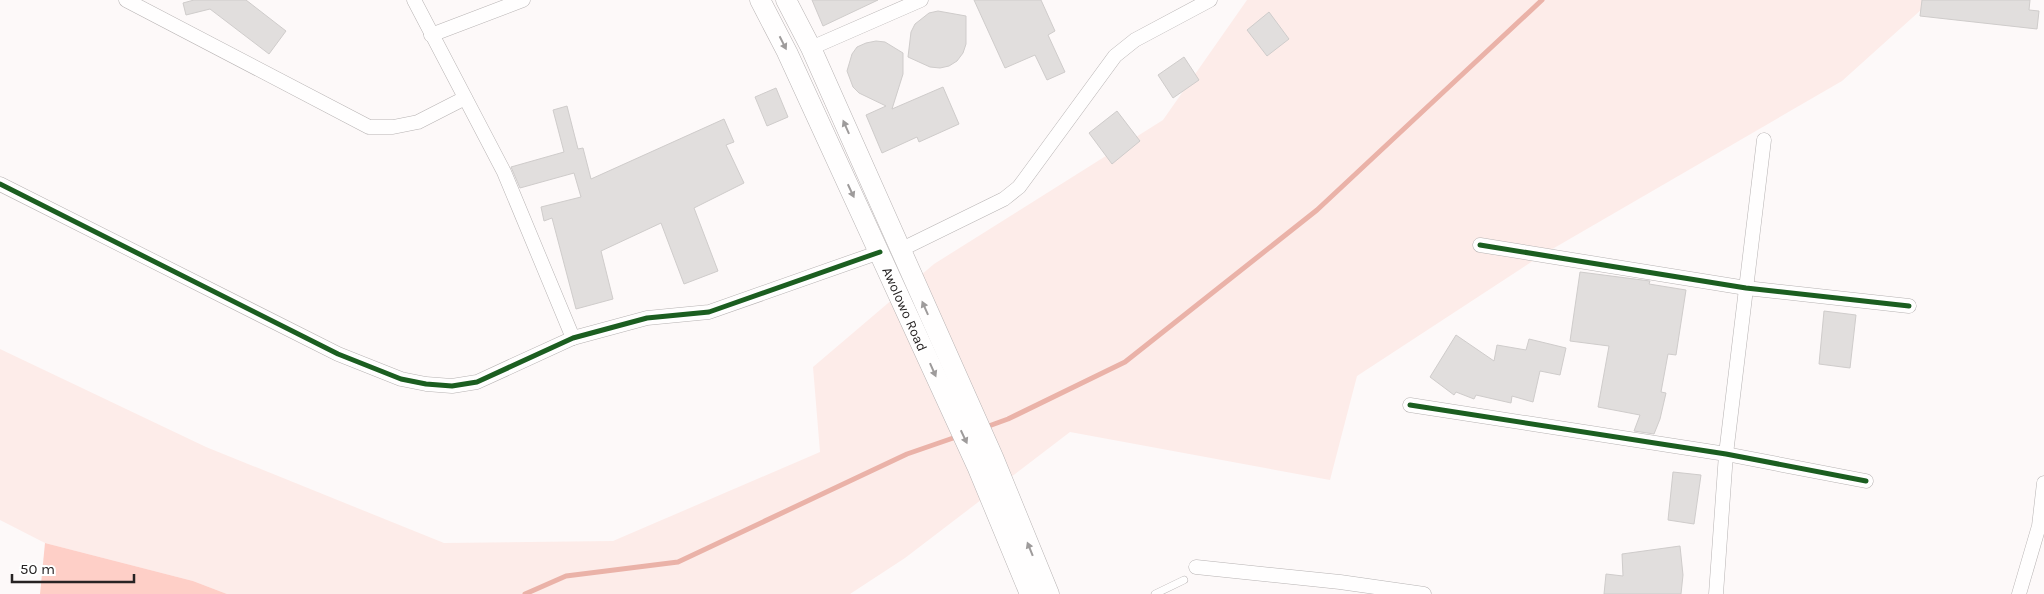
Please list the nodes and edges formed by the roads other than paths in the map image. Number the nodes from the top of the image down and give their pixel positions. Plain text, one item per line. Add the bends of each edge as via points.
1 (126, 0) edge
2 (148, 0) edge
3 (414, 0) edge
4 (522, 0) edge
5 (760, 0) edge
6 (786, 0) edge
7 (922, 0) edge
8 (1210, 0) edge
9 (157, 16) junction
10 (431, 35) junction
11 (811, 48) junction
12 (465, 98) junction
13 (1764, 140) dead end
14 (0, 184) edge
15 (1480, 245) dead end
16 (900, 250) junction
17 (880, 252) junction
18 (1746, 288) junction
19 (1909, 306) dead end
20 (573, 338) junction
21 (958, 404) junction
22 (1410, 405) dead end
23 (1726, 454) junction
24 (985, 461) junction
25 (1866, 481) dead end
26 (2044, 483) edge
27 (2044, 546) edge
28 (2030, 552) junction
29 (1196, 567) dead end
30 (1184, 580) dead end
31 (1030, 594) edge
32 (1049, 594) edge
33 (1155, 594) edge
34 (1424, 594) edge
35 (1716, 594) edge
36 (2019, 594) edge

1 - 9 street
2 - 9 street
3 - 10 street
4 - 10 street
5 -> 17 main road, Awolowo Road via 788,52
6 - 11 main road, Awolowo Road
7 - 11 street
8 - 16 street via 1135,40 1115,56 1019,187 1004,199
9 - 12 street via 369,126 393,127 418,122
10 - 12 street
16 -> 11 main road, Awolowo Road
12 - 20 street via 504,172
13 - 18 street
14 - 20 street via 338,354 401,379 452,386 477,382
15 - 18 street
21 -> 16 main road, Awolowo Road
17 - 20 street via 709,312 647,318
17 -> 21 main road, Awolowo Road
18 - 19 street
18 - 23 street
21 - 24 main road, Awolowo Road
22 - 23 street
23 - 25 street
23 - 35 street
24 - 31 main road, Awolowo Road
32 -> 24 main road, Awolowo Road
26 - 28 street via 2038,526
27 - 28 street
28 - 36 street
29 - 34 street
30 - 33 lane

